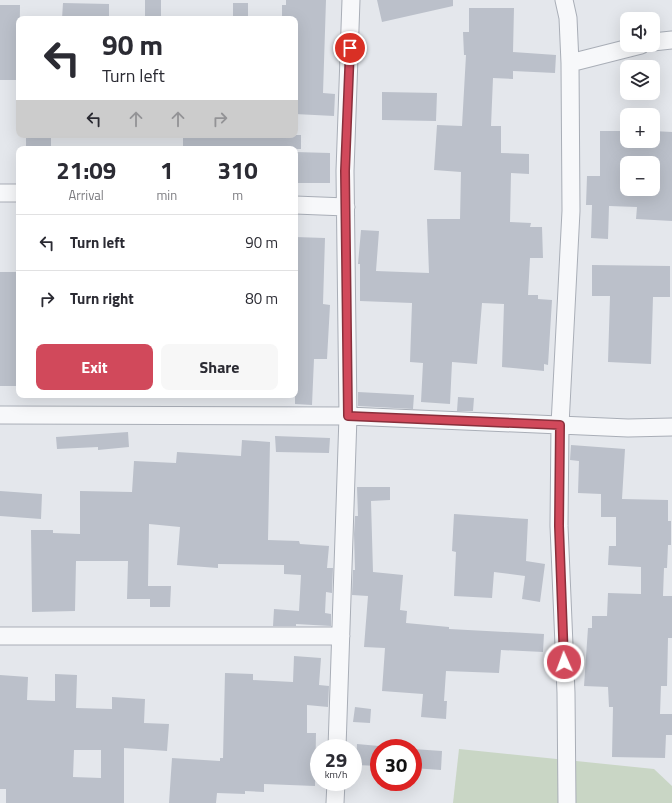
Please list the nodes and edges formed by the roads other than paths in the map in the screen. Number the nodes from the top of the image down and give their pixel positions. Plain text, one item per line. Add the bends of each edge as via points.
1 (351, 0) edge
2 (564, 0) edge
3 (672, 40) edge
4 (660, 41) edge
5 (620, 50) edge
6 (570, 63) junction
7 (0, 193) edge
8 (16, 193) edge
9 (298, 205) edge
10 (346, 207) junction
11 (0, 415) edge
12 (348, 416) junction
13 (560, 425) junction
14 (672, 427) edge
15 (0, 636) edge
16 (341, 636) junction
17 (336, 739) edge
18 (336, 791) edge
19 (335, 803) edge
20 (566, 803) edge

1 - 10 street
2 - 6 street via 568,18
3 - 4 street
5 - 6 street
6 - 13 street via 571,211
7 - 8 street
9 - 10 street
10 - 12 street
11 - 12 street
12 - 13 street
12 - 16 street
13 - 14 street
13 - 20 street via 559,526 566,693
15 - 16 street
16 - 17 street
18 - 19 street

